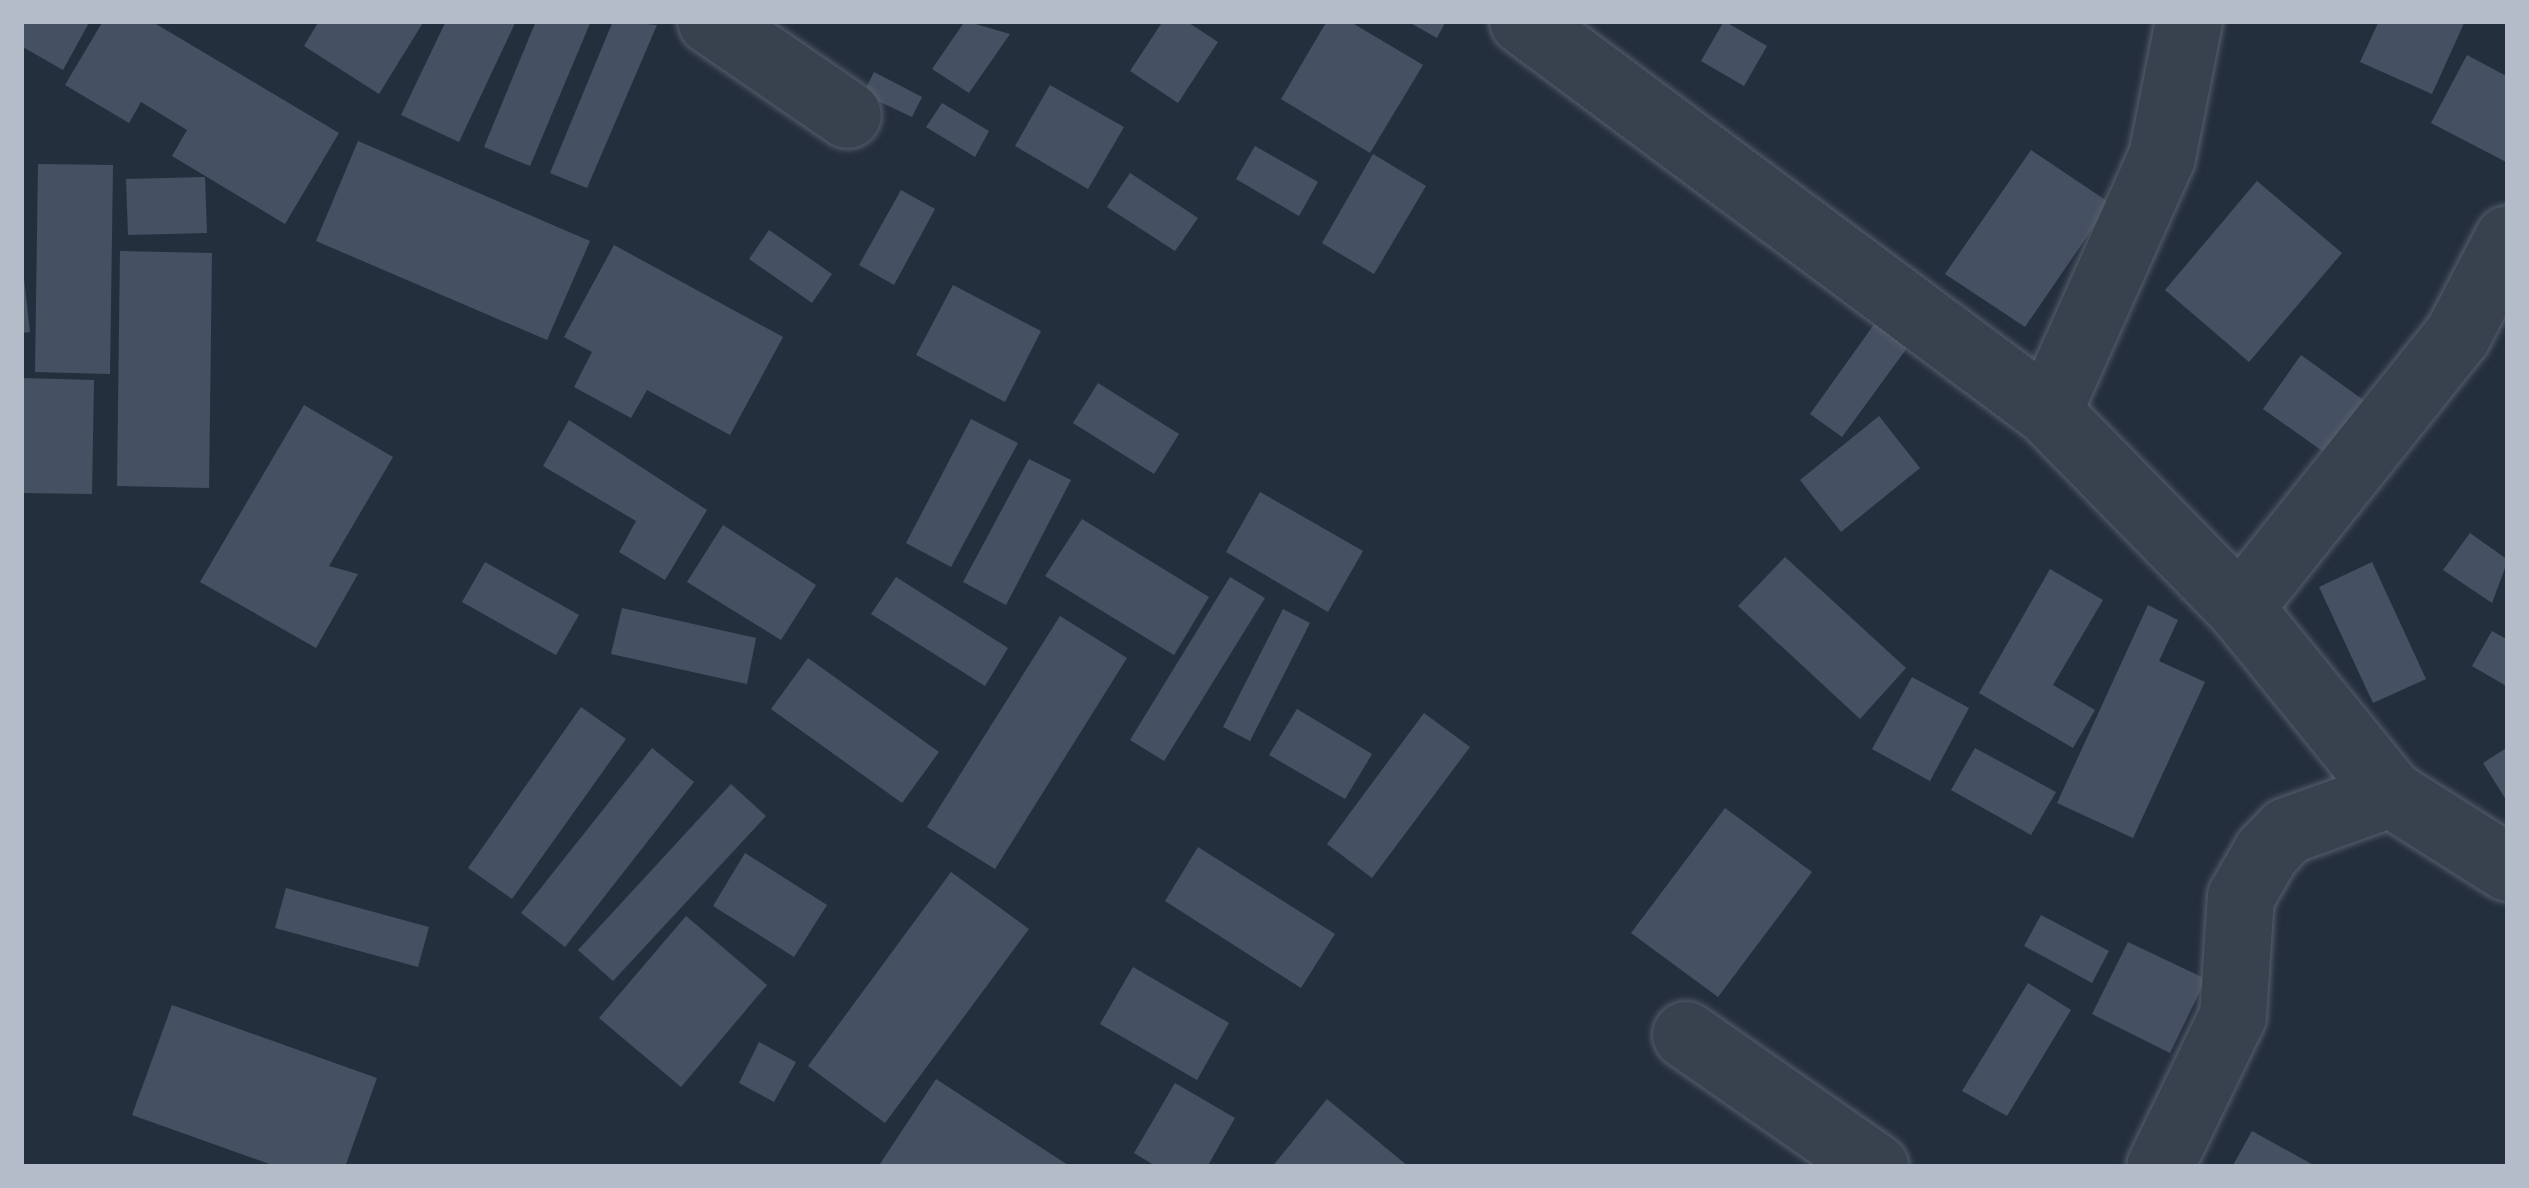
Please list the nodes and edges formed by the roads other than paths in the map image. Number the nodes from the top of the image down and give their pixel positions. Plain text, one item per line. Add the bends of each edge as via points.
1 (711, 21) edge
2 (1523, 21) edge
3 (2189, 21) edge
4 (848, 115) dead end
5 (2508, 239) edge
6 (2048, 412) junction
7 (2240, 608) junction
8 (2391, 794) junction
9 (2508, 868) edge
10 (1687, 1035) dead end
11 (1875, 1167) edge
12 (2160, 1167) edge

1 - 4 street
2 - 6 street
3 - 6 street via 2162,158
5 - 7 street via 2458,334
6 - 7 street
7 - 8 street
8 - 9 street
8 - 12 street via 2287,831 2267,852 2241,897 2233,1016
10 - 11 street

